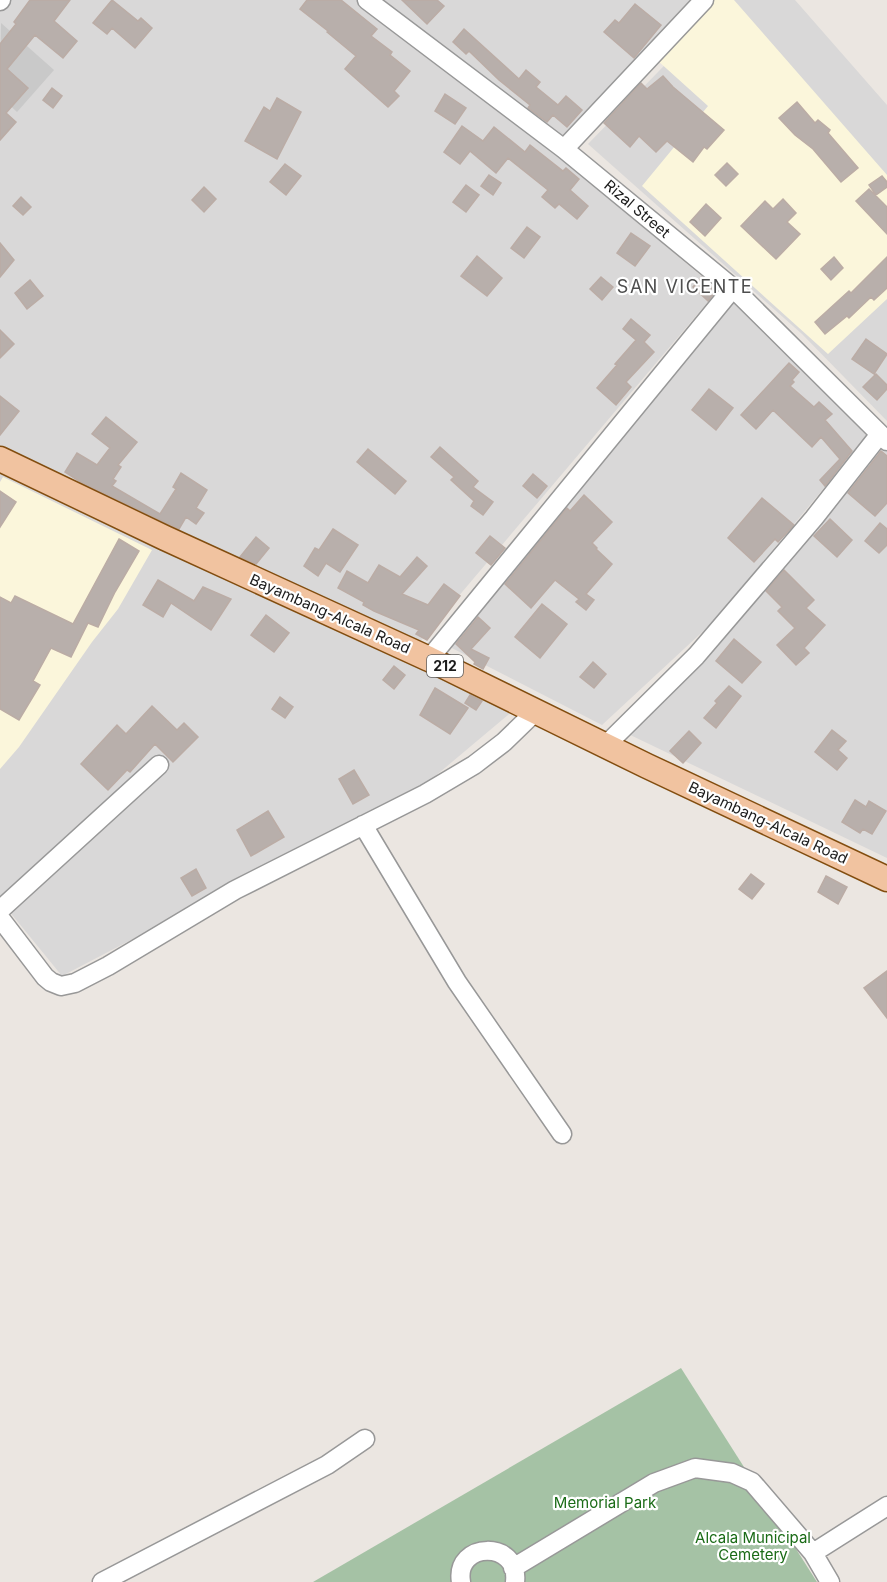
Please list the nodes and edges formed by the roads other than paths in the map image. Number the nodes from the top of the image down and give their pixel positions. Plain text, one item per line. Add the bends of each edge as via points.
1 (367, 0) edge
2 (704, 0) edge
3 (564, 149) junction
4 (733, 288) junction
5 (883, 437) edge
6 (0, 459) edge
7 (429, 659) junction
8 (536, 711) junction
9 (606, 745) junction
10 (159, 765) dead end
11 (363, 825) junction
12 (887, 879) edge
13 (0, 910) edge
14 (0, 918) edge
15 (562, 1134) dead end
16 (365, 1439) dead end
17 (887, 1506) edge
18 (813, 1553) junction
19 (514, 1575) edge
20 (102, 1582) edge
21 (460, 1582) edge
22 (830, 1582) edge

1 - 3 street, Rizal Street
2 - 3 street
3 - 4 street, Rizal Street
4 - 5 street, Rizal Street
4 - 7 street
5 - 9 street via 696,656
6 - 7 main road, Bayambang-Alcala Road / 212
7 - 8 main road, Bayambang-Alcala Road / 212
8 - 9 main road, Bayambang-Alcala Road / 212
8 - 11 street via 474,765
9 - 12 main road, Bayambang-Alcala Road / 212
10 - 13 street
11 - 14 street via 235,890 75,983 61,986 45,977
11 - 15 street via 457,982
16 - 20 street via 327,1466
17 - 18 street
18 - 19 street via 752,1482 732,1473 695,1468 654,1483
18 - 22 street
19 - 21 street via 508,1558 488,1550 468,1558

